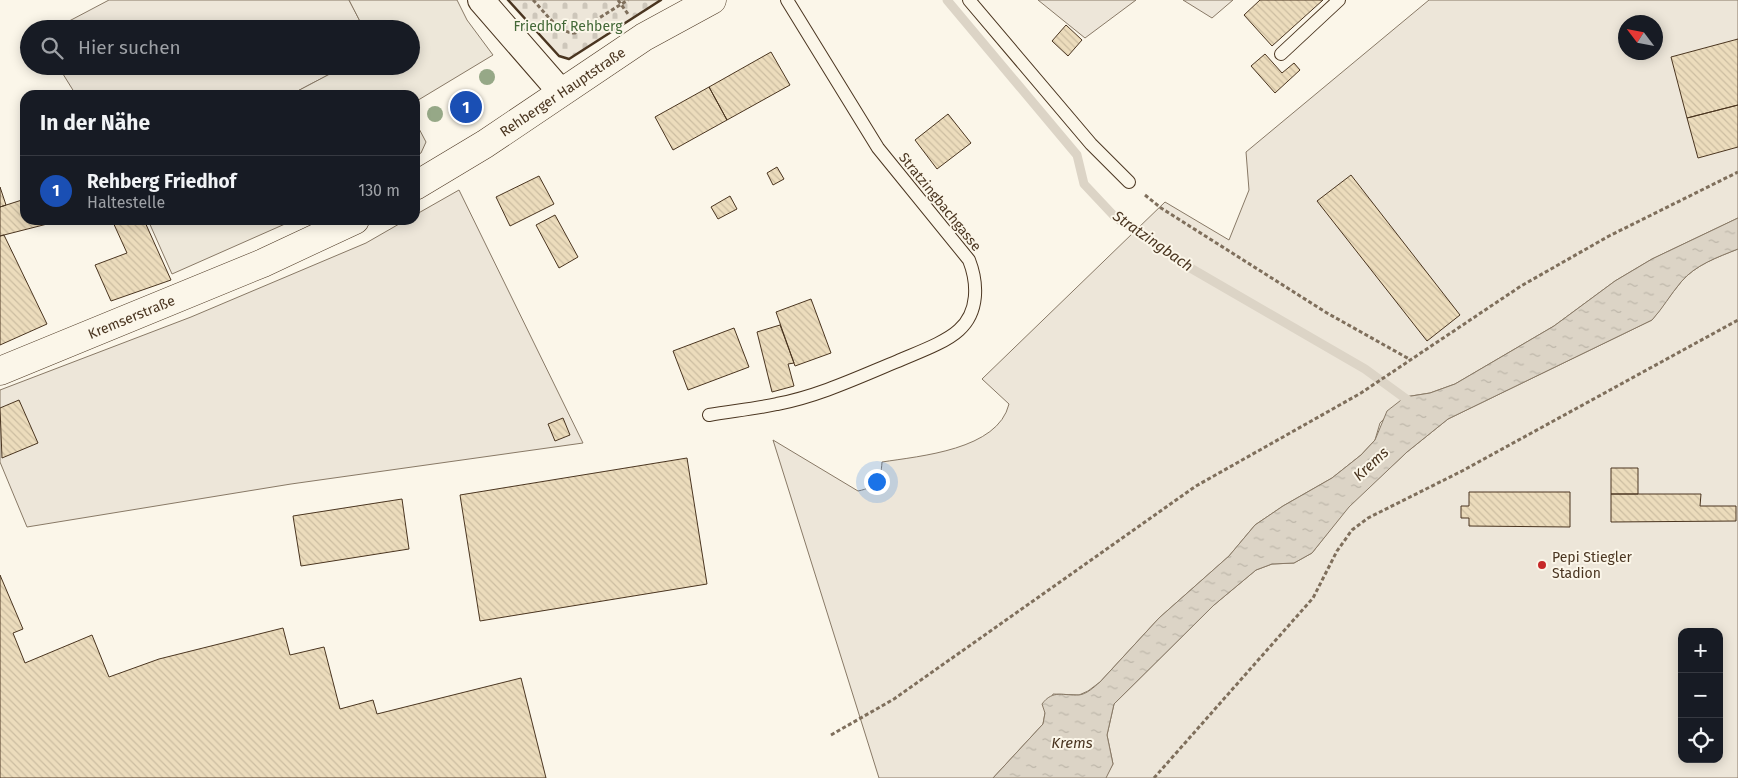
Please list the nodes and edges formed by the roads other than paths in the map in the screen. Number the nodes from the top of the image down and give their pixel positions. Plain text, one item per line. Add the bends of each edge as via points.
1 (481, 0) edge
2 (712, 0) edge
3 (787, 0) edge
4 (969, 0) edge
5 (1339, 0) edge
6 (1281, 54) dead end
7 (561, 92) junction
8 (1129, 182) road end
9 (420, 183) edge
10 (344, 225) edge
11 (0, 371) edge
12 (709, 415) dead end

1 - 7 street
2 - 7 main road, Rehberger Hauptstraße via 644,37
3 - 12 lane, Stratzingbachgasse via 878,148 969,260 976,277 976,297 970,315 959,331 924,350 778,404
4 - 8 lane via 1091,144
5 - 6 lane
7 - 9 main road, Rehberger Hauptstraße
10 - 11 main road, Kremserstraße via 263,263

